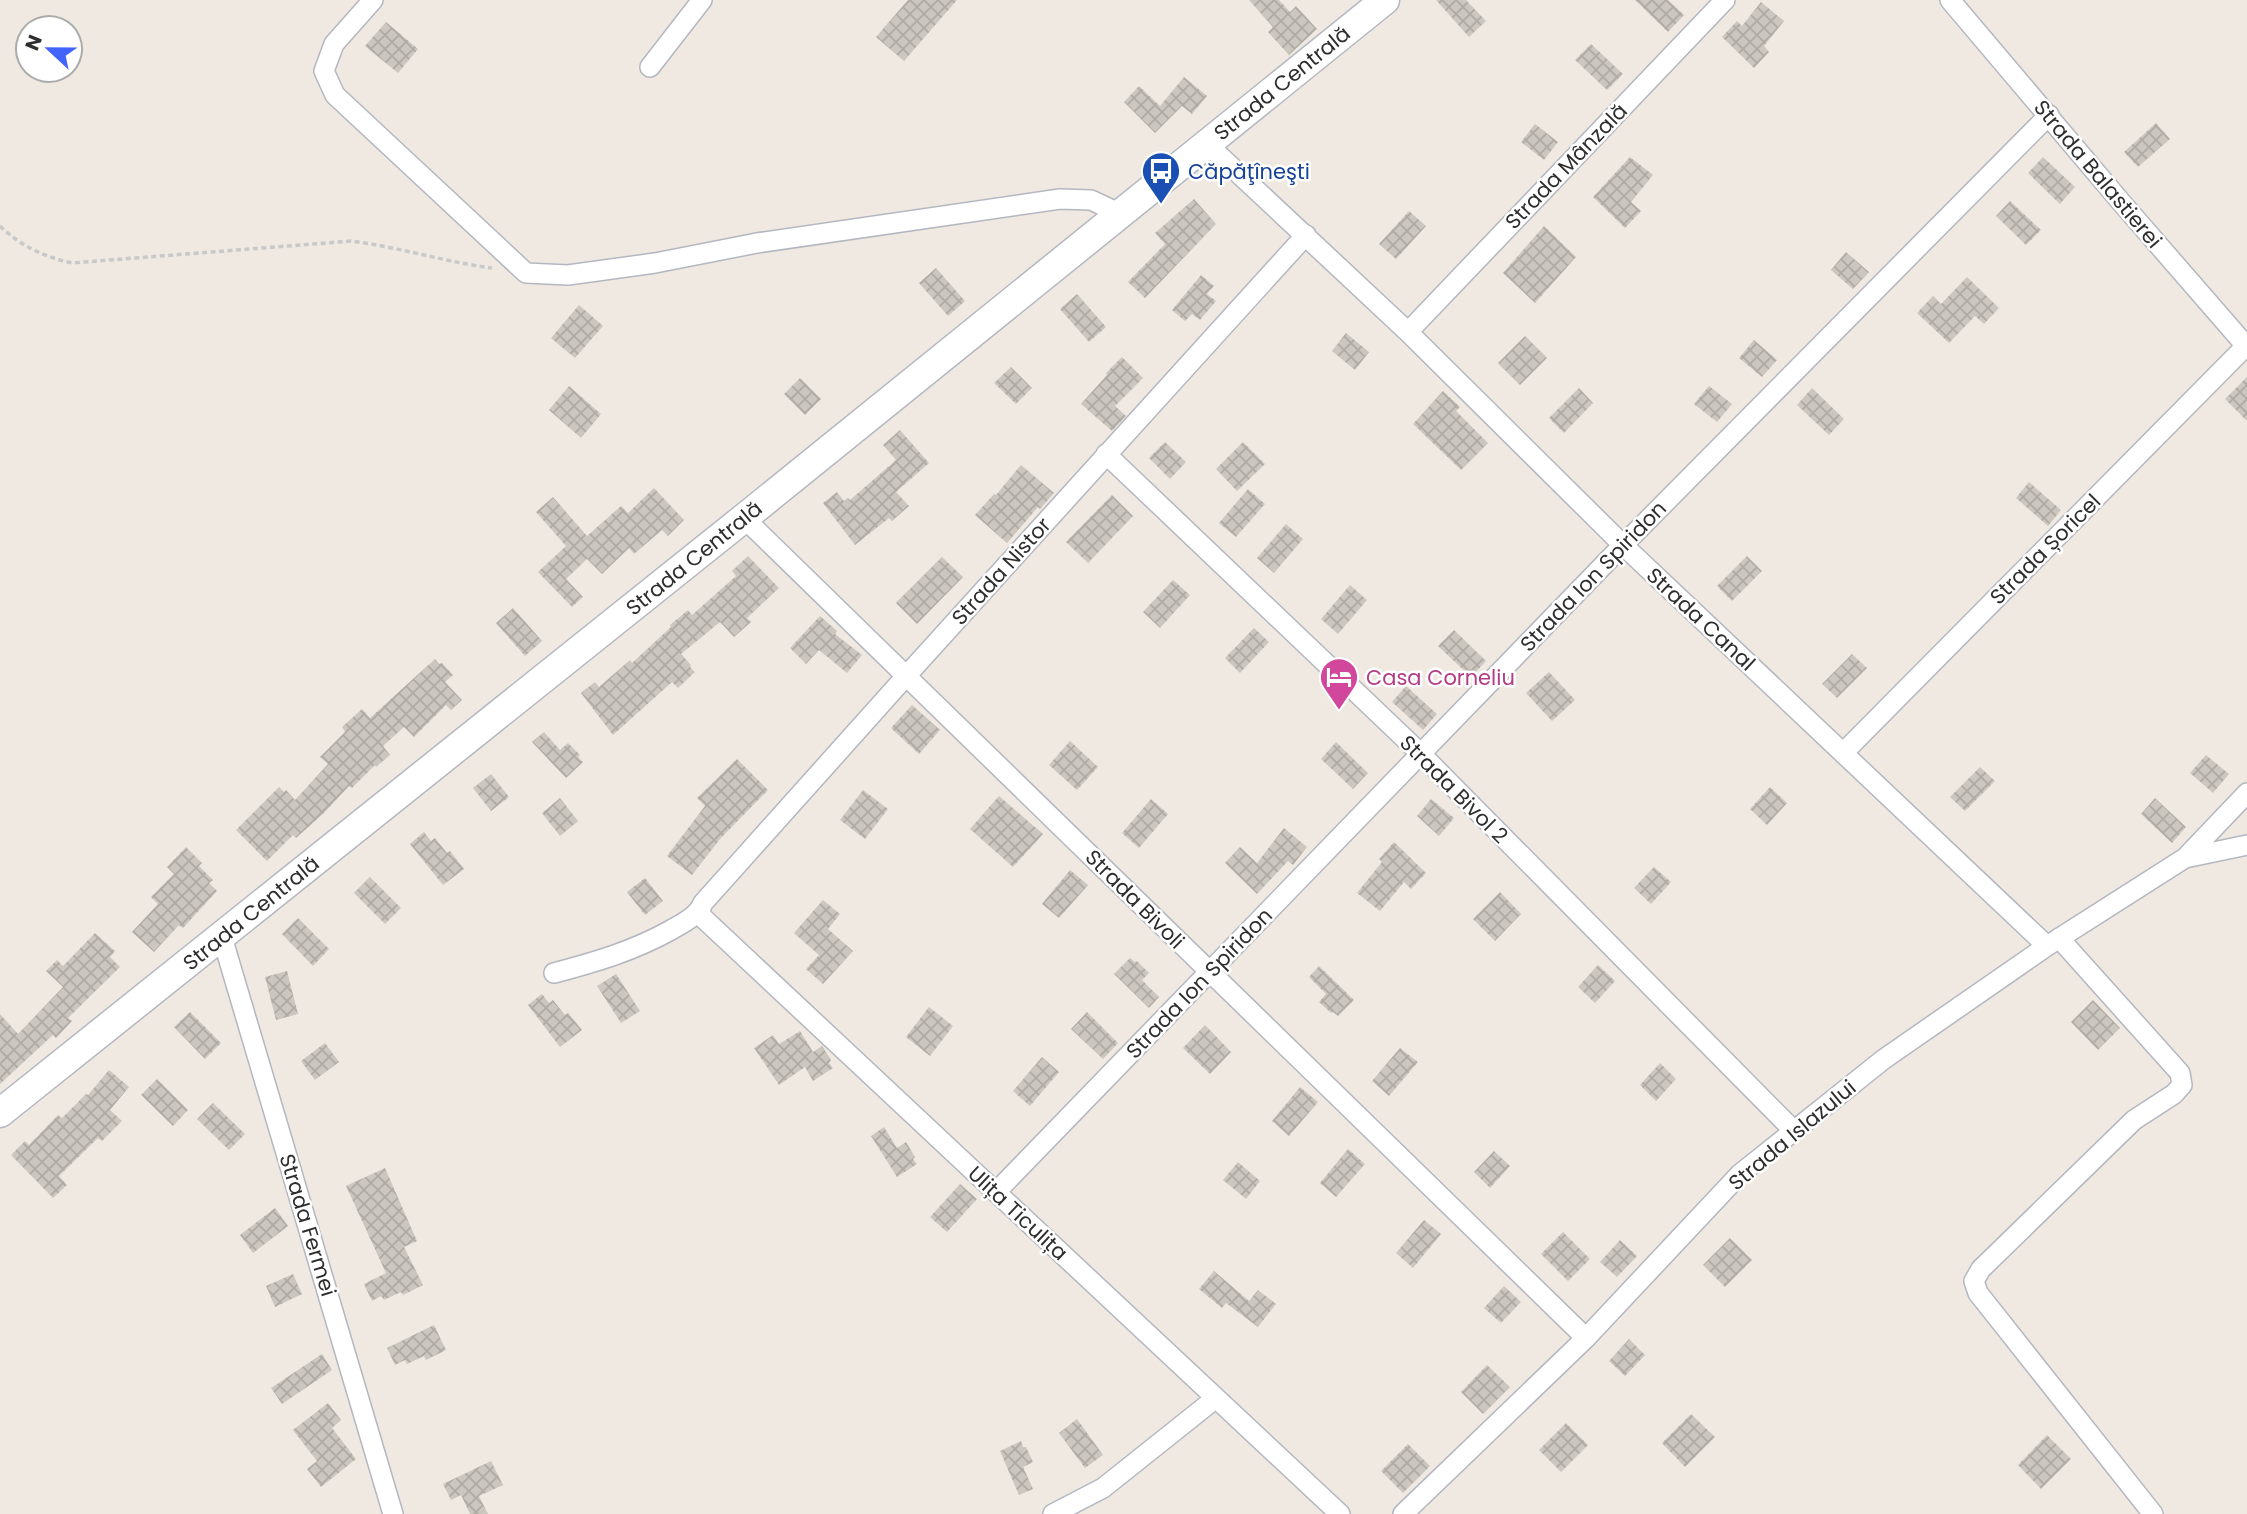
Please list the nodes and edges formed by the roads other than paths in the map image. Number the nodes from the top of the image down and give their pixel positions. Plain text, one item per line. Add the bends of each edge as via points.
1 (373, 0) edge
2 (702, 0) edge
3 (1385, 0) edge
4 (1725, 0) edge
5 (1950, 0) edge
6 (650, 67) dead end
7 (2049, 115) junction
8 (1207, 144) junction
9 (1121, 214) junction
10 (1306, 235) junction
11 (1408, 332) junction
12 (2247, 347) edge
13 (1106, 454) junction
14 (744, 518) junction
15 (1623, 545) junction
16 (907, 675) junction
17 (1420, 753) junction
18 (1843, 753) junction
19 (2247, 793) edge
20 (2247, 845) edge
21 (2185, 858) junction
22 (700, 910) junction
23 (222, 937) junction
24 (2053, 942) junction
25 (554, 973) dead end
26 (1210, 973) junction
27 (0, 1113) edge
28 (1794, 1131) junction
29 (996, 1192) junction
30 (1586, 1338) junction
31 (1216, 1398) junction
32 (393, 1514) edge
33 (1053, 1514) edge
34 (1339, 1514) edge
35 (1403, 1514) edge
36 (2153, 1514) edge

1 - 9 street via 334,44 324,71 335,95 526,273 568,275 655,264 757,243 1060,199 1091,200
2 - 6 street
3 - 8 main road, Strada Centrală
4 - 11 street, Strada Mânzală
5 - 7 street, Strada Balastierei
7 - 12 street, Strada Balastierei
7 - 15 street, Strada Ion Spiridon
8 - 9 main road, Strada Centrală
8 - 10 street, Strada Canal
9 - 14 main road, Strada Centrală
10 - 11 street, Strada Canal
10 - 13 street, Strada Nistor
11 - 15 street, Strada Canal
12 - 18 street, Strada Șoricel
13 - 16 street, Strada Nistor
13 - 17 street, Strada Bivol 2
14 - 16 street, Strada Bivoli
14 - 23 main road, Strada Centrală
15 - 17 street, Strada Ion Spiridon
15 - 18 street, Strada Canal
16 - 22 street, Strada Nistor
16 - 26 street, Strada Bivoli
17 - 26 street, Strada Ion Spiridon
17 - 28 street, Strada Bivol 2
18 - 24 street, Strada Canal
19 - 21 street
20 - 21 street, Strada Islazului
21 - 24 street, Strada Islazului
22 - 25 street, Strada Nistor via 619,956
22 - 29 street, Ulița Ticulița via 702,917
23 - 27 main road, Strada Centrală
23 - 32 street, Strada Fermei
24 - 28 street, Strada Islazului via 1884,1059
24 - 36 street, Strada Canal via 2180,1073 2182,1085 2125,1128 1974,1281 1978,1293
26 - 29 street, Strada Ion Spiridon
26 - 30 street, Strada Bivoli
28 - 30 street, Strada Islazului via 1740,1174
29 - 31 street, Ulița Ticulița
30 - 35 street, Strada Islazului
31 - 33 street via 1103,1488
31 - 34 street, Ulița Ticulița

